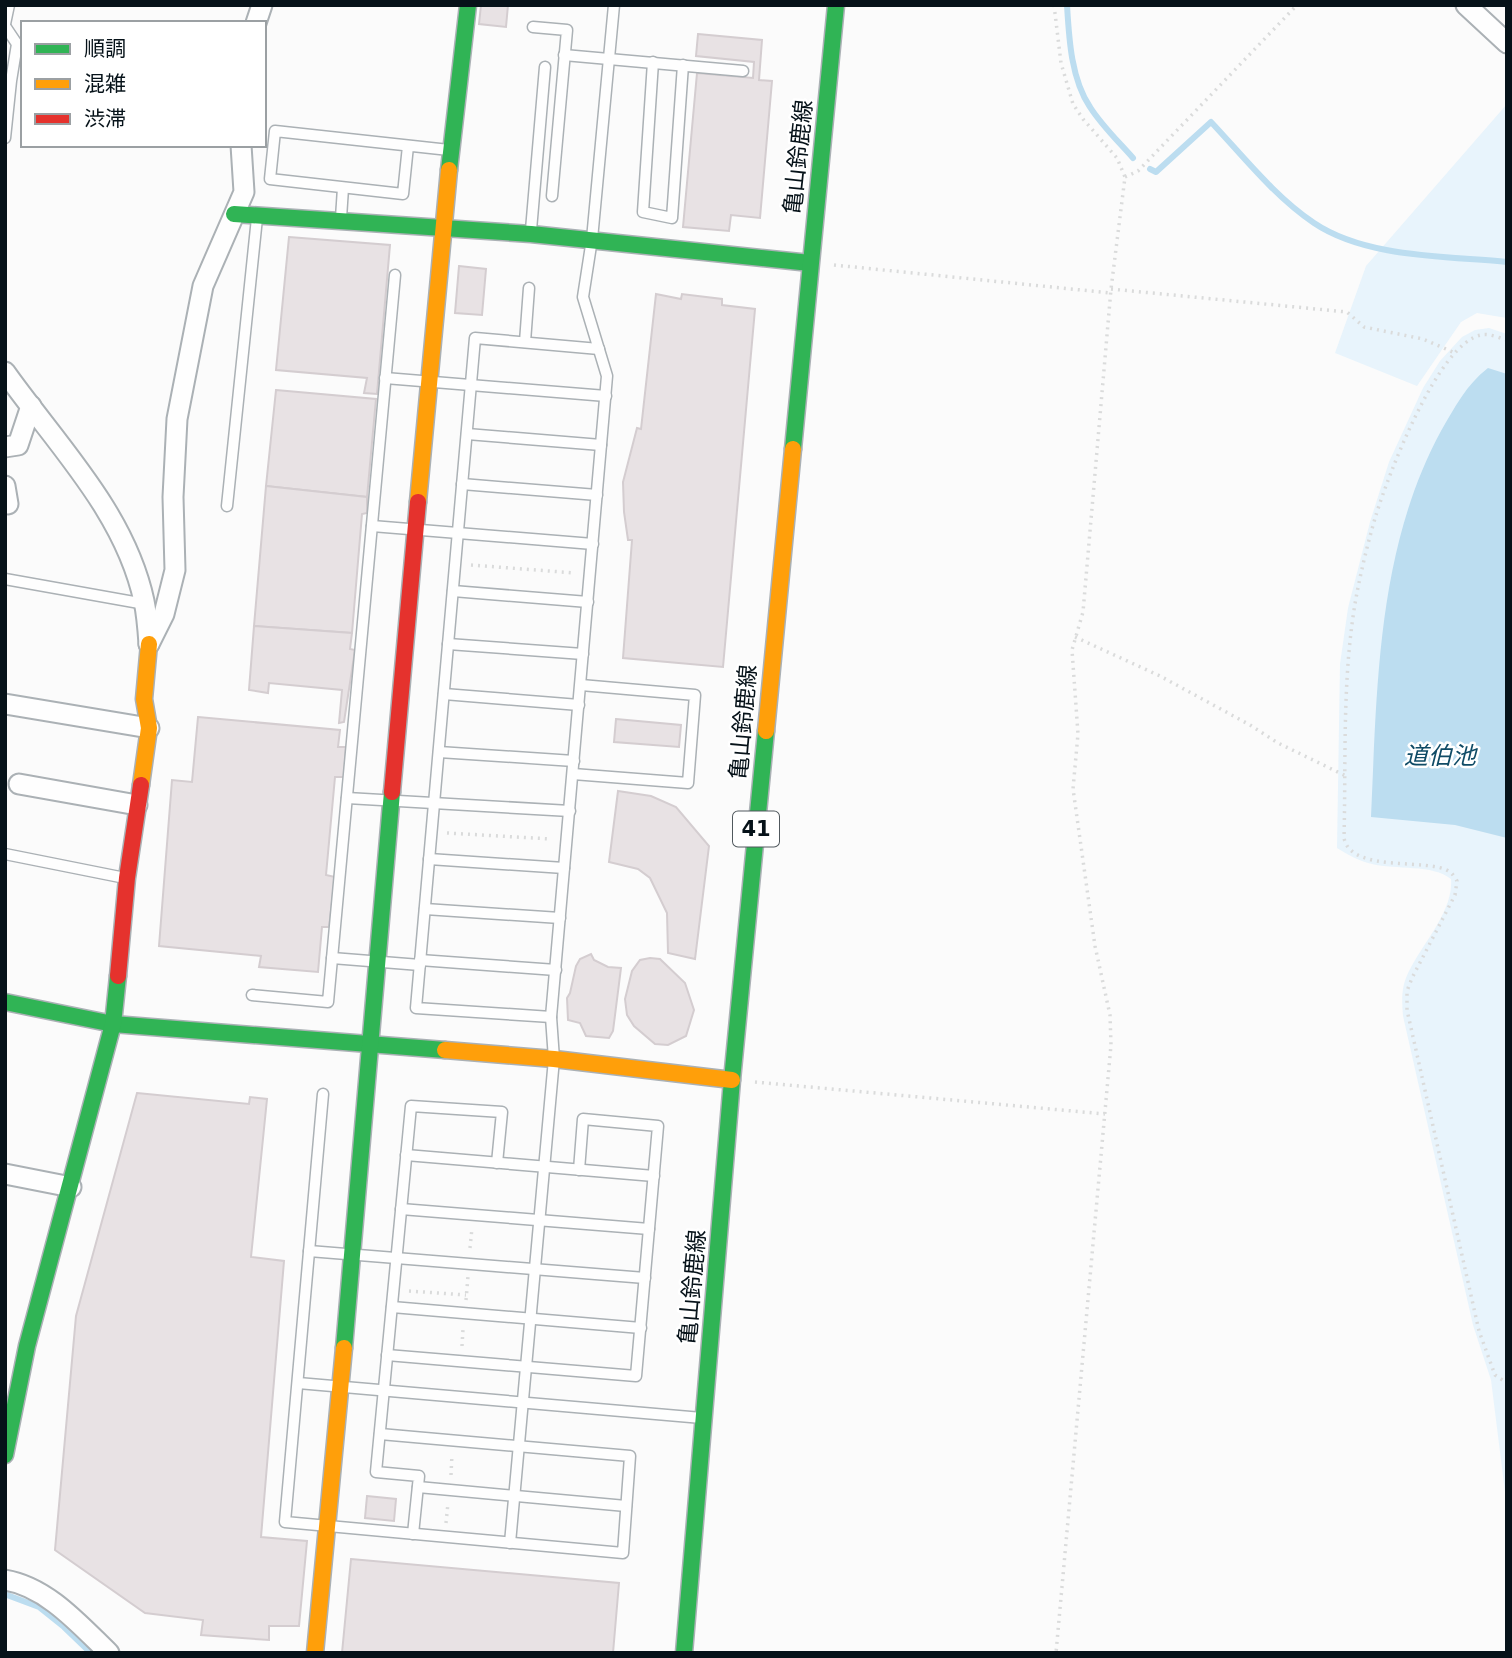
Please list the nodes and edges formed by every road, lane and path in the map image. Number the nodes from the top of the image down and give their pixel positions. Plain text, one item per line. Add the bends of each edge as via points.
1 (9, 5) edge
2 (468, 5) edge
3 (614, 5) edge
4 (836, 5) edge
5 (1054, 5) edge
6 (1297, 5) edge
7 (1466, 5) edge
8 (5, 25) edge
9 (533, 27) dead end
10 (1507, 43) edge
11 (20, 44) edge
12 (564, 55) junction
13 (609, 59) junction
14 (653, 62) junction
15 (683, 65) junction
16 (545, 67) dead end
17 (743, 71) dead end
18 (5, 138) edge
19 (408, 146) junction
20 (241, 147) edge
21 (457, 147) junction
22 (1125, 177) junction
23 (343, 188) junction
24 (552, 196) dead end
25 (234, 214) junction
26 (258, 215) junction
27 (341, 222) junction
28 (443, 228) junction
29 (531, 234) junction
30 (592, 239) junction
31 (810, 263) junction
32 (395, 275) dead end
33 (529, 288) dead end
34 (1111, 291) junction
35 (1507, 340) edge
36 (524, 342) junction
37 (599, 349) junction
38 (1455, 353) junction
39 (7, 379) edge
40 (385, 379) junction
41 (429, 382) junction
42 (471, 385) junction
43 (606, 396) junction
44 (31, 406) junction
45 (467, 434) junction
46 (601, 445) junction
47 (5, 447) edge
48 (462, 484) junction
49 (597, 495) junction
50 (227, 506) dead end
51 (372, 526) junction
52 (416, 530) junction
53 (458, 533) junction
54 (593, 544) junction
55 (455, 564) junction
56 (590, 574) junction
57 (5, 579) edge
58 (453, 591) junction
59 (588, 602) junction
60 (145, 604) junction
61 (1075, 637) junction
62 (149, 643) junction
63 (448, 644) junction
64 (583, 654) junction
65 (580, 685) junction
66 (444, 694) junction
67 (5, 704) edge
68 (579, 705) junction
69 (149, 728) junction
70 (439, 752) junction
71 (574, 761) junction
72 (573, 774) junction
73 (1346, 776) junction
74 (19, 784) dead end
75 (347, 798) junction
76 (392, 801) junction
77 (434, 803) junction
78 (137, 806) junction
79 (569, 811) junction
80 (431, 832) junction
81 (567, 840) junction
82 (5, 854) edge
83 (429, 859) junction
84 (564, 868) junction
85 (127, 878) junction
86 (425, 909) junction
87 (560, 918) junction
88 (332, 958) junction
89 (377, 961) junction
90 (420, 962) junction
91 (556, 970) junction
92 (252, 995) dead end
93 (5, 1002) edge
94 (551, 1017) junction
95 (113, 1024) junction
96 (369, 1046) junction
97 (554, 1059) junction
98 (732, 1080) junction
99 (323, 1094) dead end
100 (1105, 1114) junction
101 (406, 1155) junction
102 (497, 1163) junction
103 (544, 1166) junction
104 (579, 1170) junction
105 (5, 1174) edge
106 (654, 1176) junction
107 (71, 1187) junction
108 (401, 1209) junction
109 (539, 1220) junction
110 (649, 1230) junction
111 (309, 1251) junction
112 (353, 1254) junction
113 (396, 1257) junction
114 (535, 1269) junction
115 (645, 1278) junction
116 (392, 1307) junction
117 (530, 1318) junction
118 (641, 1328) junction
119 (387, 1355) junction
120 (526, 1367) junction
121 (298, 1383) junction
122 (1507, 1383) edge
123 (339, 1386) junction
124 (384, 1390) junction
125 (523, 1402) junction
126 (704, 1418) junction
127 (380, 1434) junction
128 (519, 1446) junction
129 (5, 1455) edge
130 (418, 1487) junction
131 (514, 1495) junction
132 (626, 1506) junction
133 (327, 1526) junction
134 (413, 1534) junction
135 (510, 1543) junction
136 (5, 1580) edge
137 (109, 1653) edge
138 (315, 1653) edge
139 (684, 1653) edge
140 (1056, 1653) edge

1 - 8 lane
2 - 21 street
3 - 13 lane
4 - 31 street, 亀山鈴鹿線 / 41
5 - 22 path via 1060,63 1073,104 1117,158
6 - 22 path via 1138,170
7 - 10 street
8 - 11 lane
9 - 12 lane via 567,30
11 - 18 lane
12 - 13 lane
12 - 24 lane
13 - 14 lane
13 - 30 lane
14 - 15 lane
14 - 15 lane via 643,212 672,218
15 - 17 lane
16 - 29 lane
19 - 21 lane
19 - 23 lane via 403,194
19 - 23 lane via 275,131 270,179
20 - 25 street via 244,192
21 - 28 street
22 - 34 path
23 - 27 lane
25 - 26 street
25 - 62 street via 203,286 177,419 175,570 164,614
26 - 27 street
26 - 50 lane
27 - 28 street
28 - 29 street
28 - 41 street
29 - 30 street
30 - 31 street
30 - 37 lane via 583,297
31 - 34 path
31 - 98 street, 亀山鈴鹿線 / 41
32 - 40 lane
33 - 36 lane
34 - 38 path via 1347,312 1364,327 1423,339
34 - 61 path via 1083,612
35 - 38 path via 1476,336
36 - 37 lane
36 - 42 lane via 475,338
37 - 43 lane via 607,376
38 - 73 path via 1424,399 1376,516 1356,599 1348,668
39 - 44 street
40 - 41 lane
40 - 51 lane
41 - 42 lane
41 - 52 street
42 - 43 lane
42 - 45 lane
43 - 46 lane
44 - 47 street via 18,445
44 - 60 street via 114,524
45 - 46 lane
45 - 48 lane
46 - 49 lane
48 - 49 lane
48 - 53 lane
49 - 54 lane
51 - 52 lane
51 - 75 lane
52 - 53 lane
52 - 76 street
53 - 54 lane
53 - 55 lane
54 - 56 lane
55 - 56 path
55 - 58 lane
56 - 59 lane
57 - 60 lane
58 - 59 lane
58 - 63 lane
59 - 64 lane
60 - 62 street
61 - 73 path via 1160,676
61 - 100 path via 1078,734 1073,789 1095,946 1110,1015
62 - 69 street via 144,699
63 - 64 lane
63 - 66 lane
64 - 65 lane
65 - 68 lane
65 - 72 lane via 695,695 688,783
66 - 68 lane
66 - 70 lane
67 - 69 street
68 - 71 lane
69 - 78 street
70 - 71 lane
70 - 77 lane
71 - 72 lane
72 - 79 lane
73 - 122 path via 1346,846 1374,859 1439,867 1457,881 1455,895 1407,990 1406,1010 1479,1331 1495,1375
74 - 78 street
75 - 76 lane
75 - 88 lane
76 - 77 lane
76 - 89 street
77 - 79 lane
77 - 80 lane
78 - 85 street
79 - 81 lane
80 - 81 path
80 - 83 lane
81 - 84 lane
82 - 85 lane
83 - 84 lane
83 - 86 lane
84 - 87 lane
85 - 95 street
86 - 87 lane
86 - 90 lane
87 - 91 lane
88 - 89 lane
88 - 92 lane via 328,1002
89 - 90 lane
89 - 96 street
90 - 91 lane
90 - 94 lane via 416,1008
91 - 94 lane
93 - 95 street
94 - 97 lane
95 - 96 street
95 - 107 street
96 - 97 street
96 - 112 street
97 - 98 street
97 - 103 lane
98 - 100 path
98 - 126 street, 亀山鈴鹿線 / 41
99 - 111 lane
100 - 140 path
101 - 102 lane
101 - 102 lane via 411,1105 502,1112
101 - 108 lane
102 - 103 lane
103 - 104 lane
103 - 109 lane
104 - 106 lane
104 - 106 lane via 583,1119 658,1126
105 - 107 street
106 - 110 lane
107 - 129 street via 27,1346
108 - 109 lane
108 - 113 lane
109 - 110 lane
109 - 114 lane
110 - 115 lane
111 - 112 lane
111 - 121 lane
112 - 113 lane
112 - 123 street
113 - 114 lane
113 - 116 lane
114 - 115 lane
114 - 117 lane
115 - 118 lane
116 - 117 lane
116 - 119 lane
117 - 118 lane
117 - 120 lane
118 - 120 lane via 636,1377
119 - 120 lane
119 - 124 lane
120 - 125 lane
121 - 123 lane
121 - 133 lane via 285,1522
123 - 124 lane
123 - 133 street
124 - 125 lane
124 - 127 lane
125 - 126 lane
125 - 128 lane
126 - 139 street, 亀山鈴鹿線 / 41
127 - 128 lane
127 - 130 lane via 376,1472 419,1476
128 - 131 lane
128 - 132 lane via 630,1456
130 - 131 lane
130 - 134 lane
131 - 132 lane
131 - 135 lane
132 - 135 lane via 623,1553
133 - 134 lane
133 - 138 street
134 - 135 lane
136 - 137 street via 21,1582 54,1602

